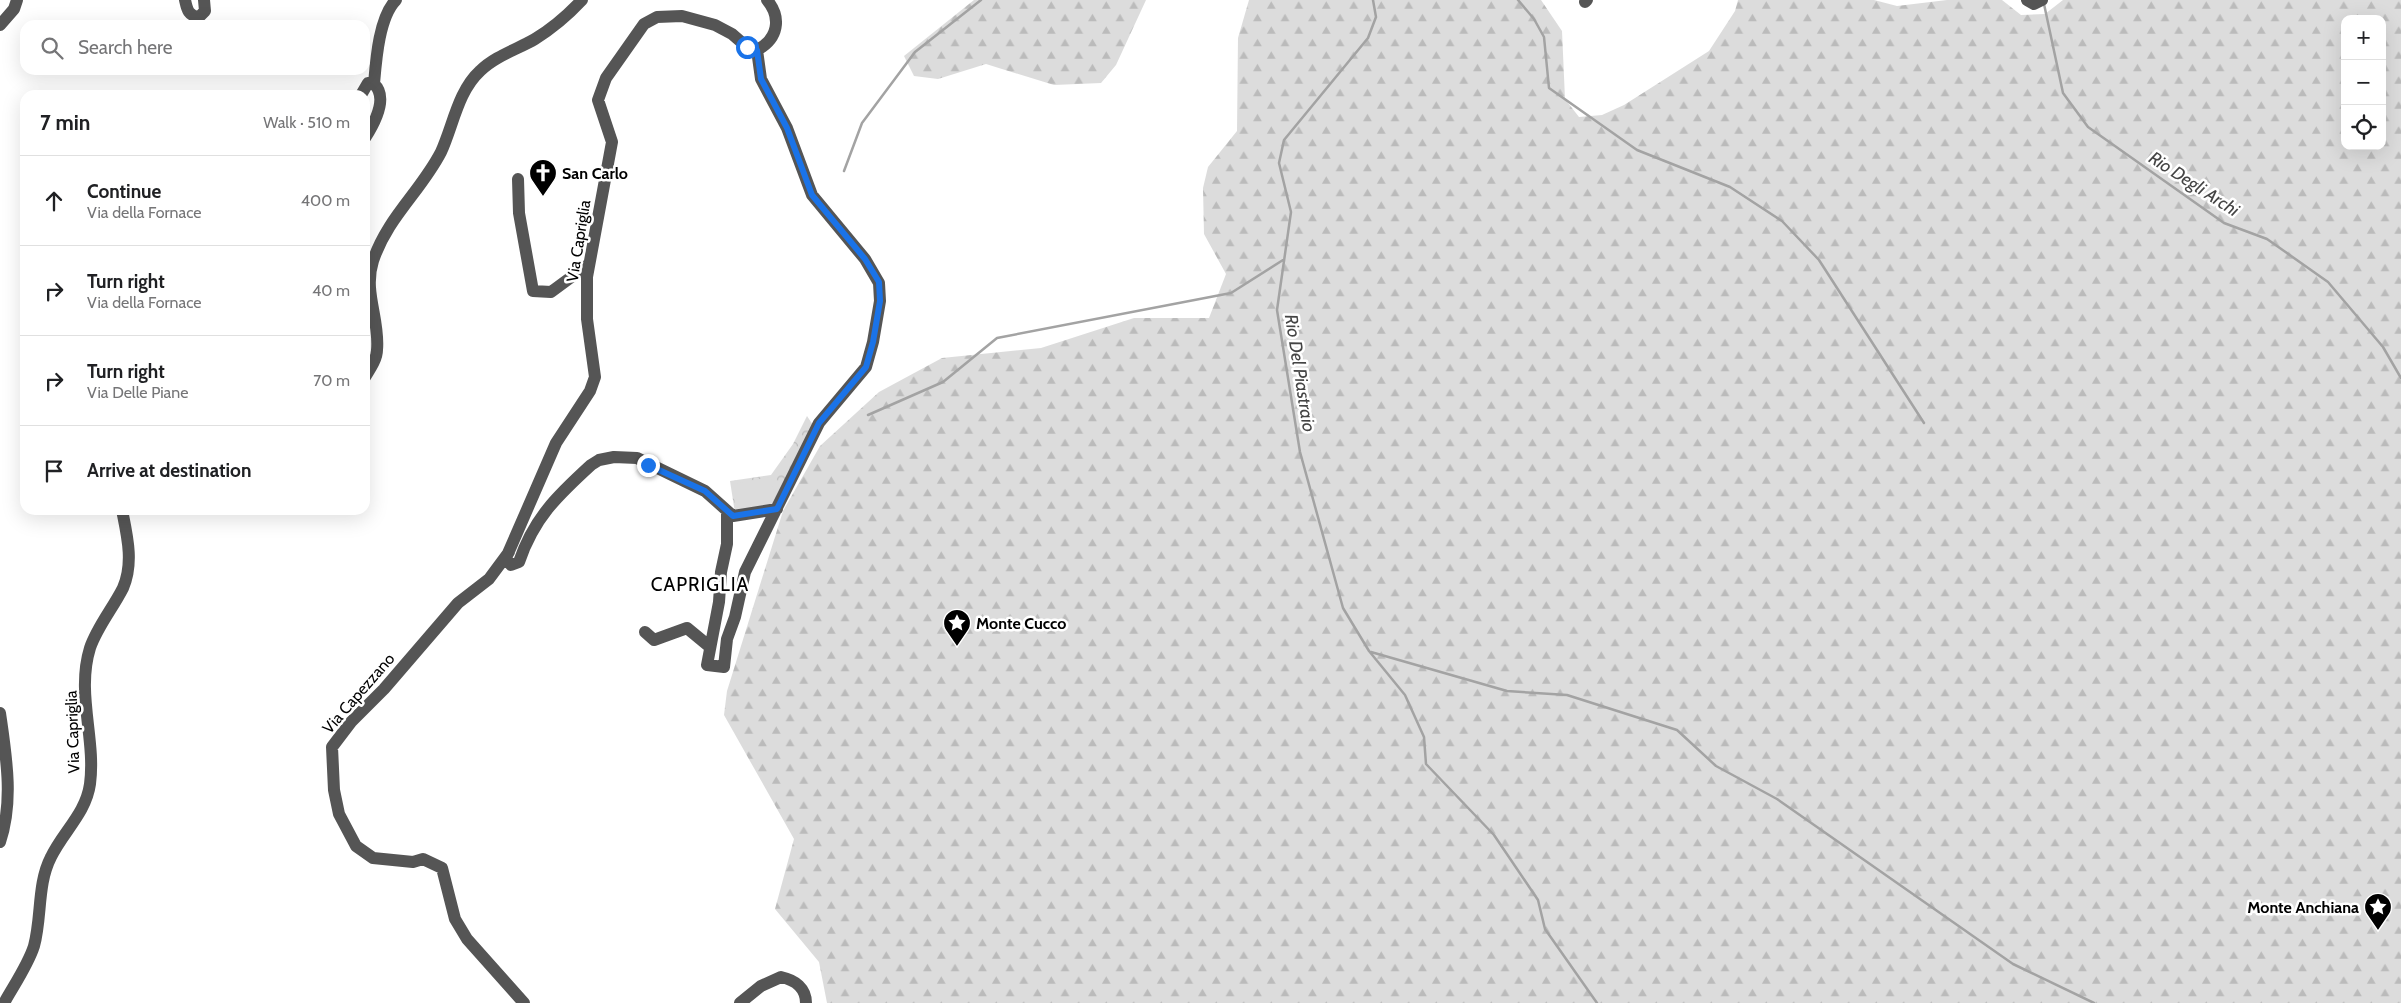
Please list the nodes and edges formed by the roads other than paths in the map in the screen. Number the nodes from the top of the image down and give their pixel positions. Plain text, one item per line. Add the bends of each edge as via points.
1 (17, 0) edge
2 (184, 0) edge
3 (204, 0) edge
4 (396, 0) edge
5 (582, 0) edge
6 (767, 0) edge
7 (2027, 0) edge
8 (2042, 0) edge
9 (0, 25) edge
10 (757, 50) junction
11 (374, 84) junction
12 (364, 90) edge
13 (370, 131) edge
14 (518, 179) dead end
15 (589, 264) junction
16 (370, 273) edge
17 (370, 292) edge
18 (370, 367) edge
19 (777, 509) junction
20 (727, 511) junction
21 (123, 515) edge
22 (509, 552) junction
23 (645, 632) dead end
24 (710, 647) junction
25 (0, 713) edge
26 (0, 842) edge
27 (4, 1003) edge
28 (524, 1003) edge
29 (740, 1003) edge
30 (806, 1003) edge

1 - 9 street via 14,9
2 - 3 street via 189,13 198,17 205,11
4 - 11 street via 388,8
5 - 16 street via 557,24 488,64 476,75 453,117 441,151 395,216
6 - 10 street via 778,23 771,38
7 - 8 street via 2034,4
10 - 15 street, Via Capriglia via 747,47 726,30 682,16 657,17 644,24 599,94 599,104 612,134 612,142
10 - 19 street via 761,79 787,128 812,195 865,259 879,282 880,301 866,367 819,423
11 - 12 street via 368,84
11 - 13 street via 379,91 380,102 376,122
14 - 15 street via 519,213 533,291 551,292
15 - 22 street, Via Capriglia via 587,304 595,364 593,386 556,443
17 - 18 street via 378,336 377,352
19 - 20 street via 733,516
19 - 24 street via 745,572 727,639 724,667 707,664
20 - 22 street via 705,491 637,458 625,456 599,460 542,513 532,528 519,562 514,565 508,562
20 - 24 street via 727,544
21 - 27 street, Via Capriglia via 129,565 124,587 90,649 85,693 91,756 90,784 84,805 51,857 45,874 34,948
22 - 28 street, Via Capezzano via 489,579 458,603 332,747 339,814 356,846 373,858 413,862 423,859 442,868 455,919 466,939
23 - 24 street via 654,640 686,628
25 - 26 street via 8,812
29 - 30 street via 761,986 782,977 800,986

